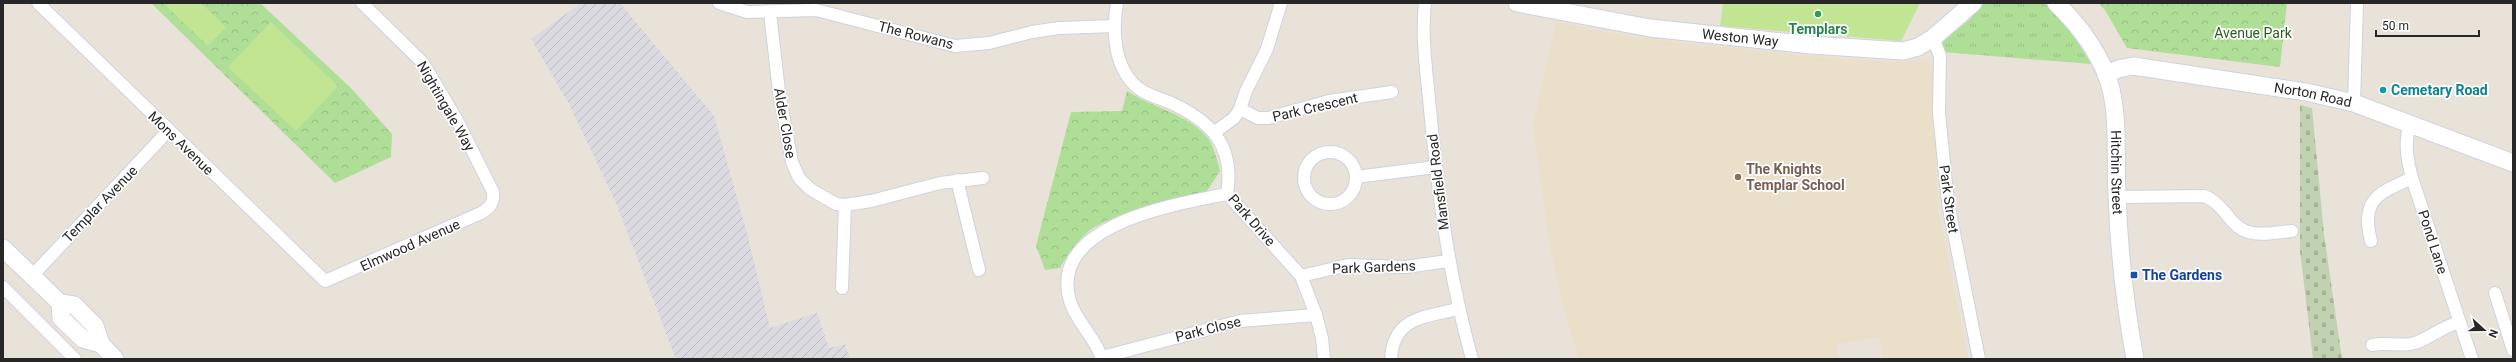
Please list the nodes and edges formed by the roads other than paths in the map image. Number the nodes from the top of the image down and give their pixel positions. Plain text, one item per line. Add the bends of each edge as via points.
1 (38, 3) edge
2 (362, 3) edge
3 (719, 3) edge
4 (1117, 3) edge
5 (1281, 3) edge
6 (1425, 3) edge
7 (1517, 3) edge
8 (1973, 3) edge
9 (2056, 3) edge
10 (2357, 3) edge
11 (770, 12) junction
12 (1114, 26) junction
13 (1932, 38) junction
14 (2106, 75) junction
15 (1392, 92) dead end
16 (2354, 103) junction
17 (1240, 109) junction
18 (2410, 124) junction
19 (168, 131) junction
20 (1215, 132) junction
21 (2513, 163) edge
22 (1435, 167) junction
23 (1356, 177) junction
24 (983, 178) dead end
25 (2412, 178) junction
26 (956, 180) junction
27 (1227, 194) junction
28 (2117, 197) junction
29 (845, 204) junction
30 (492, 205) joint
31 (2292, 231) dead end
32 (2371, 241) dead end
33 (3, 248) edge
34 (1448, 261) junction
35 (979, 270) dead end
36 (32, 276) junction
37 (1301, 276) junction
38 (325, 281) joint
39 (3, 287) edge
40 (842, 288) dead end
41 (2495, 293) dead end
42 (1458, 310) junction
43 (1316, 315) junction
44 (2460, 322) junction
45 (2372, 345) dead end
46 (2513, 350) edge
47 (1102, 358) edge
48 (76, 359) edge
49 (116, 359) edge
50 (1324, 359) edge
51 (1391, 359) edge
52 (1472, 359) edge
53 (1979, 359) edge
54 (2135, 359) edge
55 (2472, 359) edge

1 - 19 street, Mons Avenue
2 - 30 street, Nightingale Way via 423,63 457,120 493,192
3 - 11 street, The Rowans via 747,12
4 - 12 street
5 - 17 street via 1267,49
6 - 22 street, Mansfield Road via 1428,87
7 - 13 street, Weston Way via 1650,28 1822,46 1903,51 1918,47
8 - 13 street, Weston Way
9 - 14 street, Hitchin Street via 2071,17
10 - 16 street
11 - 12 street, The Rowans via 816,10 955,46 989,44 1032,32 1059,28
11 - 29 street, Alder Close via 779,92 792,162 799,178 810,189 836,204
12 - 20 street via 1120,62 1133,83 1146,93 1192,114
13 - 53 street, Park Street via 1940,56 1939,113 1948,203
14 - 16 street, Norton Road via 2123,67 2139,67 2306,92
14 - 28 street, Hitchin Street via 2114,108
15 - 17 street, Park Crescent via 1329,101 1264,119
16 - 18 street, Norton Road
17 - 20 street via 1234,118
18 - 21 street, Norton Road
18 - 25 street, Pond Lane via 2406,135 2406,154
19 - 36 street, Templar Avenue
19 - 38 street, Mons Avenue
20 - 27 street, Park Drive via 1228,168
22 - 23 street
22 - 34 street, Mansfield Road
23 - 23 street via 1351,194 1333,204 1316,200 1305,189 1303,180 1308,162 1328,152 1346,157 1352,164
24 - 26 street, Alder Close
25 - 32 street via 2383,192 2370,206 2366,223
25 - 44 street, Pond Lane
26 - 29 street, Alder Close via 871,201
26 - 35 street
27 - 37 street, Park Drive
27 - 47 street via 1148,212 1100,232 1082,249 1067,277 1070,301
28 - 31 street via 2204,196 2213,199 2243,230 2258,233
28 - 54 street, Hitchin Street via 2126,301
29 - 40 street
30 - 38 street, Elmwood Avenue via 482,213
33 - 36 street
34 - 37 street, Park Gardens via 1398,267 1348,265
34 - 42 street, Mansfield Road
36 - 49 street via 60,303 74,305 95,326 101,344
37 - 43 street, Park Drive
39 - 48 street
41 - 46 street
42 - 51 street via 1406,323 1394,342
42 - 52 street, Mansfield Road
43 - 47 street, Park Close via 1232,322
43 - 50 street, Park Drive
44 - 45 street via 2446,325 2406,345
44 - 55 street, Pond Lane

